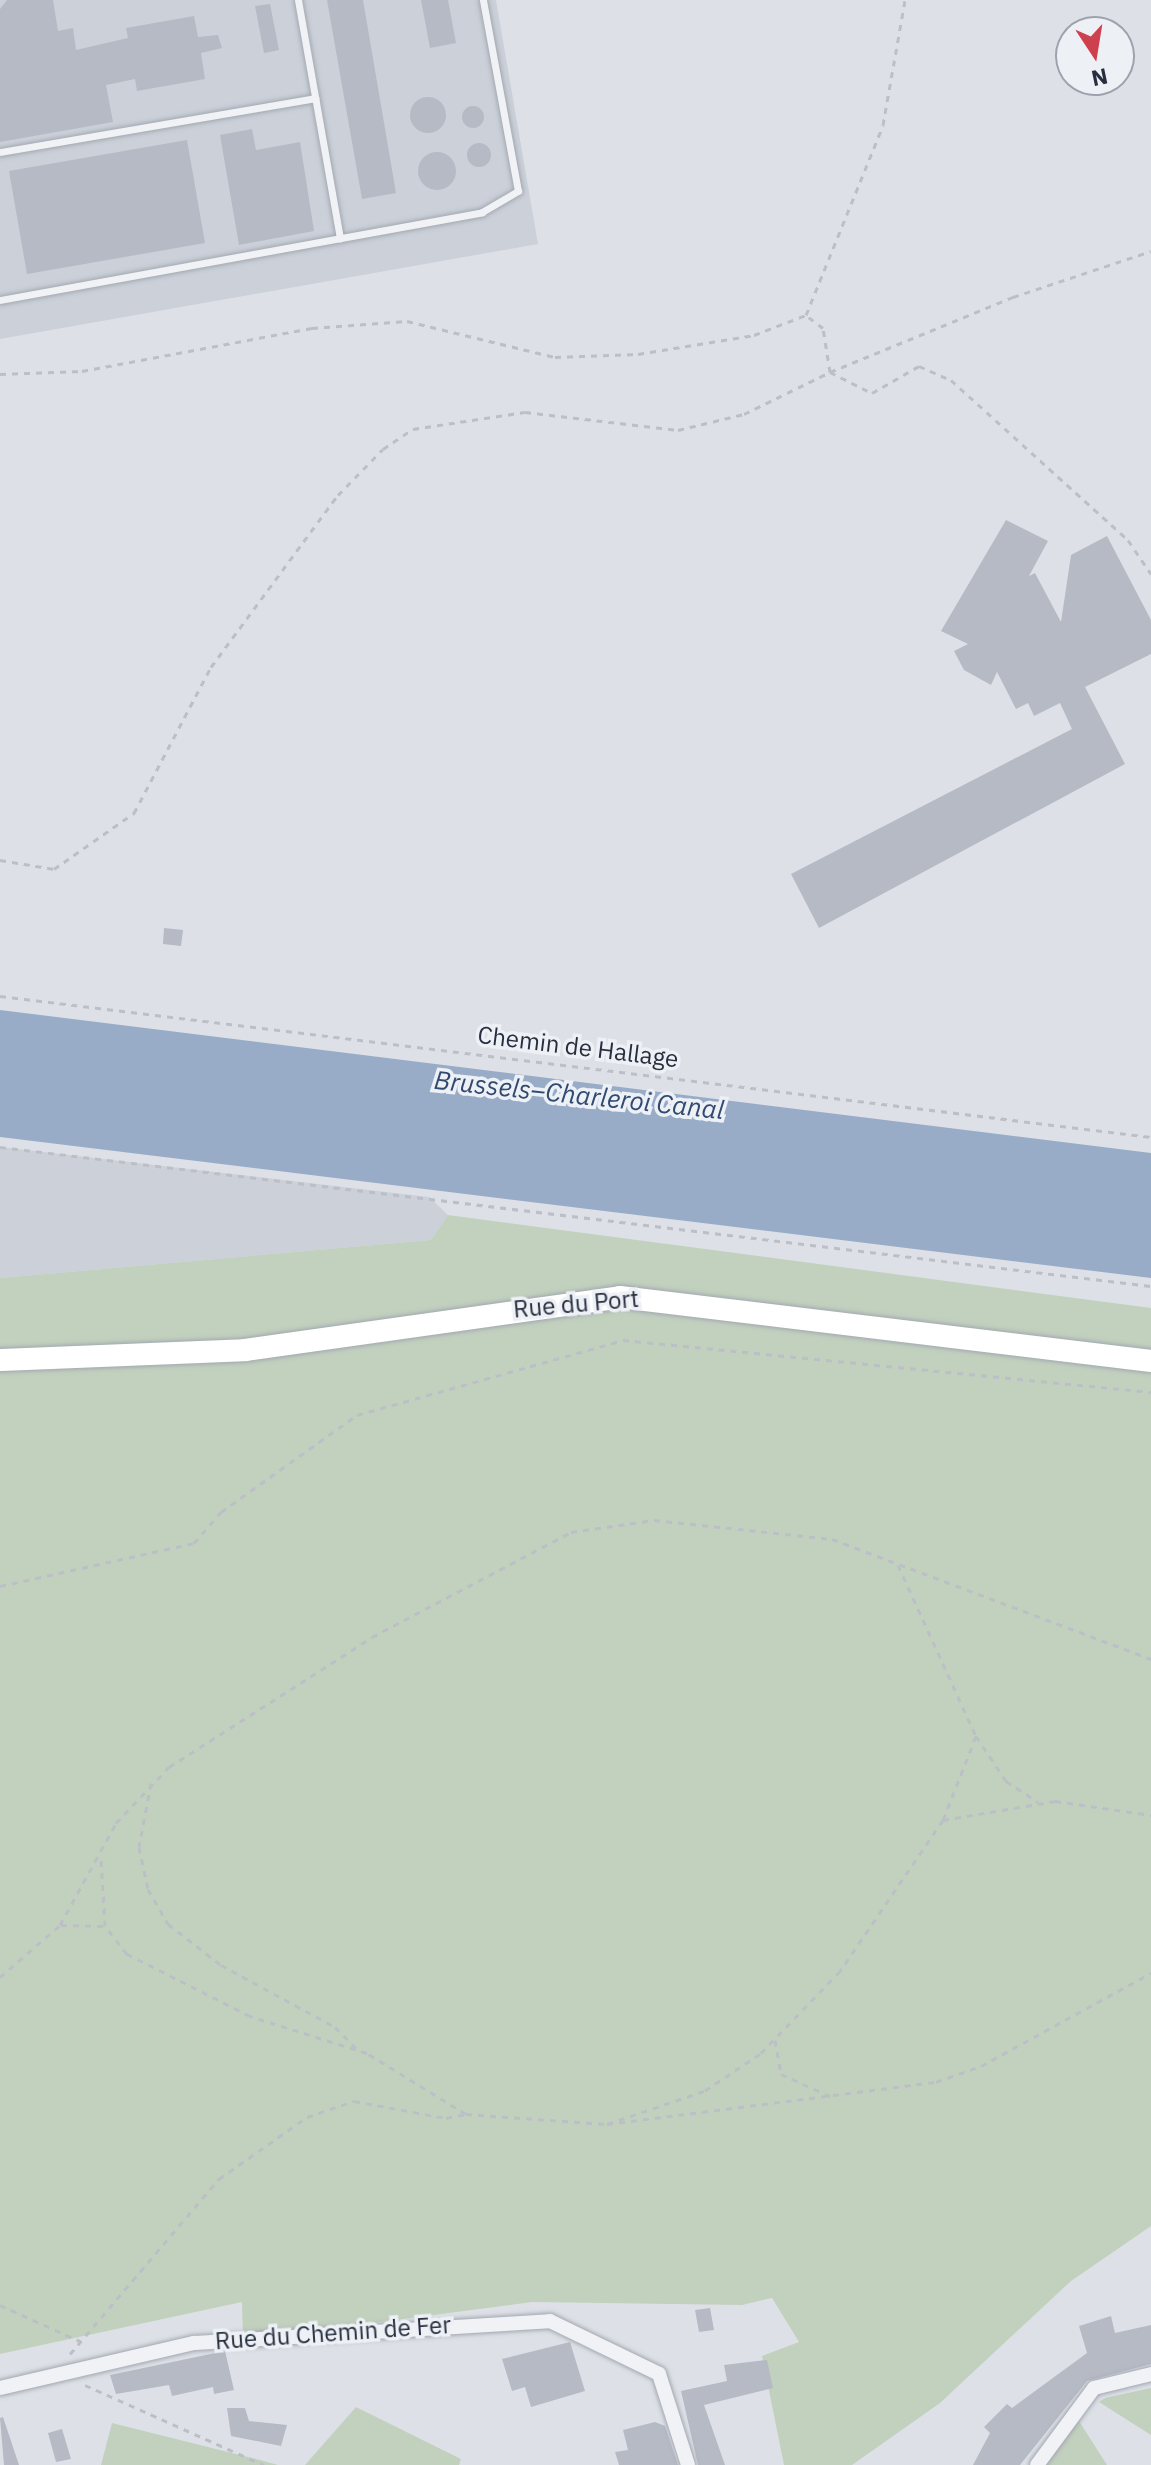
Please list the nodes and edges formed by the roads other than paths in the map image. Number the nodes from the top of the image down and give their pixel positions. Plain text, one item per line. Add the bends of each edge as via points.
1 (298, 0) edge
2 (483, 0) edge
3 (315, 98) junction
4 (0, 152) edge
5 (340, 238) junction
6 (0, 300) edge
7 (0, 1360) edge
8 (1151, 1361) edge
9 (1151, 2374) edge
10 (0, 2388) edge
11 (688, 2465) edge
12 (1037, 2465) edge

1 - 3 lane
2 - 5 lane via 518,191 482,212
3 - 4 lane
3 - 5 lane
5 - 6 lane
7 - 8 main road, Rue du Port via 245,1350 620,1297
9 - 12 street via 1094,2388
10 - 11 street, Rue du Chemin de Fer via 194,2343 550,2321 659,2374

